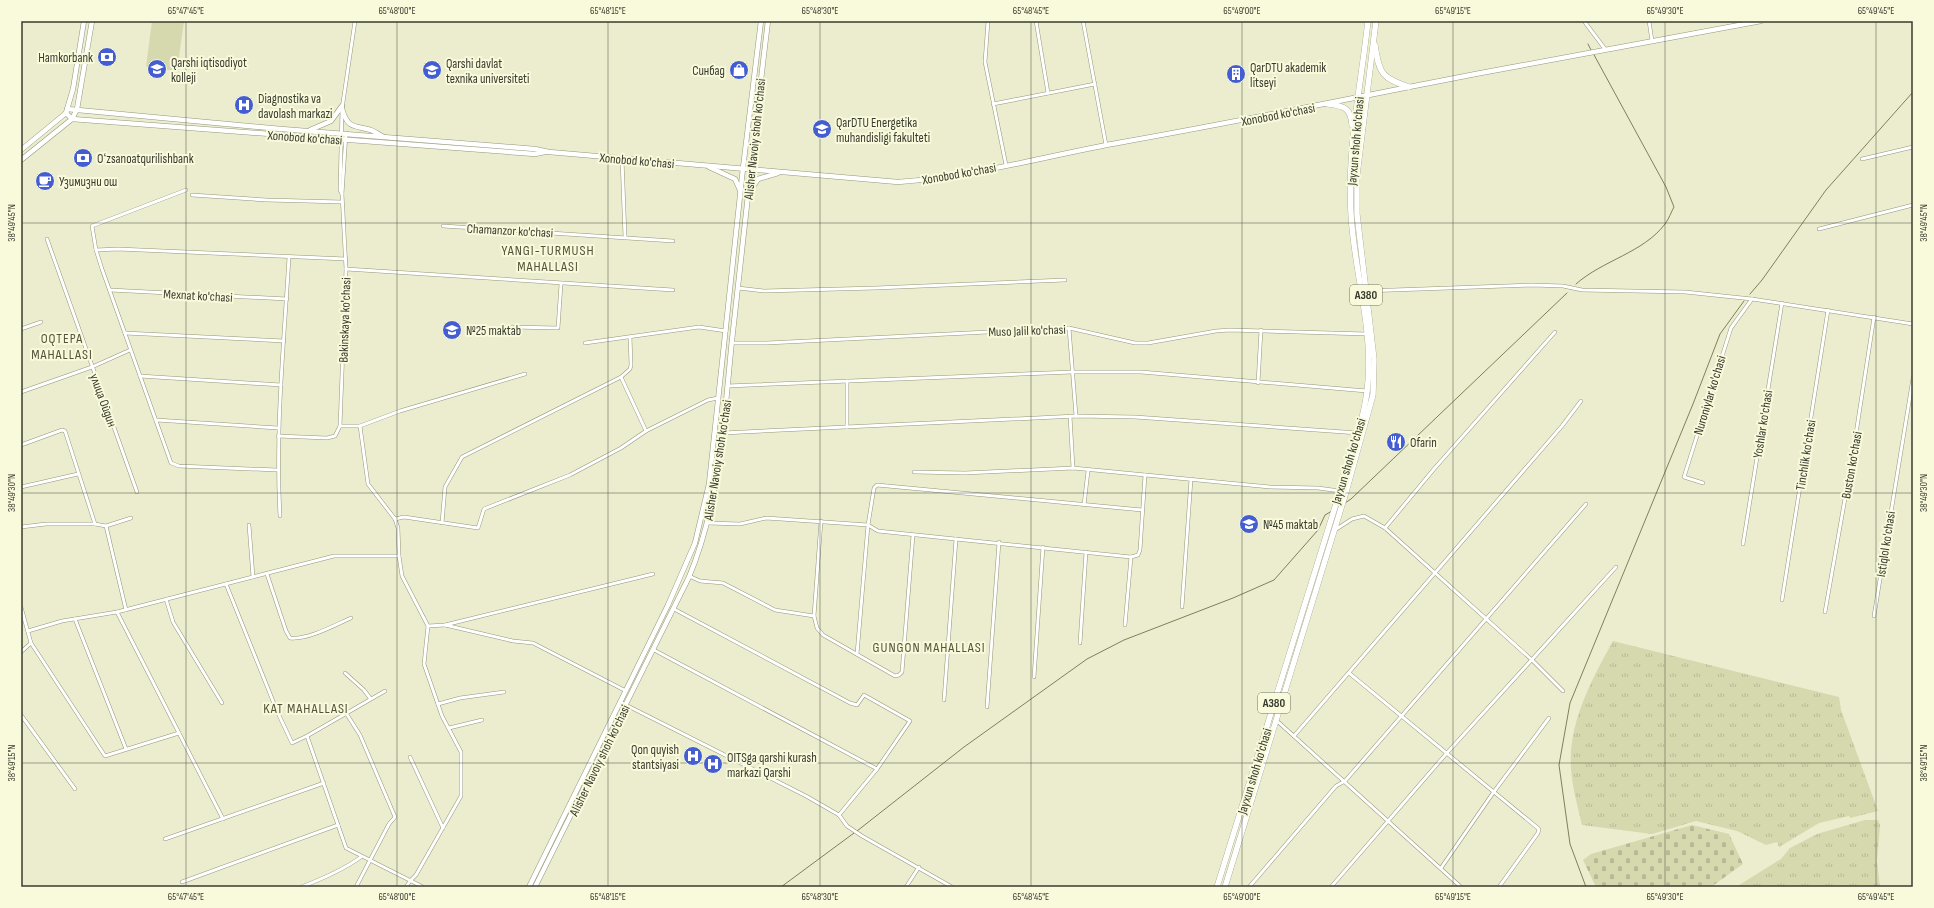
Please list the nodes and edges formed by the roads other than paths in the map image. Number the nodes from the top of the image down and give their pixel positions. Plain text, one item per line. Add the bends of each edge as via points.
1 (84, 21) edge
2 (92, 21) edge
3 (355, 21) edge
4 (762, 21) edge
5 (768, 21) edge
6 (988, 21) edge
7 (1036, 21) edge
8 (1083, 21) edge
9 (1368, 21) edge
10 (1376, 21) edge
11 (1584, 21) edge
12 (1649, 21) edge
13 (1761, 21) edge
14 (1374, 37) junction
15 (1652, 41) junction
16 (1605, 49) junction
17 (758, 55) junction
18 (764, 56) junction
19 (1095, 84) junction
20 (1409, 87) junction
21 (1048, 93) junction
22 (1366, 96) junction
23 (1358, 97) junction
24 (993, 104) junction
25 (1328, 104) junction
26 (342, 107) junction
27 (78, 109) junction
28 (66, 111) junction
29 (72, 119) junction
30 (308, 131) junction
31 (340, 133) junction
32 (346, 133) junction
33 (384, 137) junction
34 (340, 139) junction
35 (346, 140) junction
36 (1106, 145) junction
37 (1352, 145) junction
38 (1913, 147) edge
39 (21, 150) edge
40 (547, 152) junction
41 (622, 159) junction
42 (1862, 159) dead end
43 (21, 160) edge
44 (706, 165) junction
45 (1006, 165) junction
46 (743, 168) junction
47 (751, 169) junction
48 (784, 172) junction
49 (186, 190) dead end
50 (741, 193) junction
51 (342, 194) junction
52 (192, 195) dead end
53 (748, 195) junction
54 (342, 202) junction
55 (1913, 205) edge
56 (442, 226) dead end
57 (1819, 229) dead end
58 (626, 237) junction
59 (47, 239) dead end
60 (673, 241) dead end
61 (96, 250) junction
62 (289, 256) junction
63 (346, 259) junction
64 (346, 269) junction
65 (1065, 280) dead end
66 (561, 284) junction
67 (738, 288) junction
68 (110, 290) junction
69 (673, 290) dead end
70 (1365, 291) junction
71 (287, 299) junction
72 (1752, 299) junction
73 (1782, 303) junction
74 (1828, 310) junction
75 (1874, 317) junction
76 (41, 322) dead end
77 (1913, 324) edge
78 (510, 327) dead end
79 (1069, 328) junction
80 (21, 329) edge
81 (1261, 330) junction
82 (726, 331) junction
83 (1555, 332) dead end
84 (125, 333) junction
85 (1367, 334) junction
86 (630, 337) junction
87 (284, 341) junction
88 (585, 343) dead end
89 (732, 343) junction
90 (130, 350) junction
91 (92, 367) junction
92 (1072, 372) junction
93 (525, 374) dead end
94 (721, 374) junction
95 (729, 375) junction
96 (140, 376) junction
97 (621, 376) junction
98 (1913, 378) edge
99 (847, 381) junction
100 (1258, 383) junction
101 (281, 385) junction
102 (728, 386) junction
103 (1367, 391) junction
104 (21, 392) edge
105 (718, 398) junction
106 (1582, 401) dead end
107 (1070, 416) junction
108 (1076, 416) junction
109 (156, 420) junction
110 (340, 426) junction
111 (360, 426) junction
112 (847, 427) junction
113 (278, 428) junction
114 (646, 431) junction
115 (721, 433) junction
116 (1358, 433) junction
117 (278, 436) junction
118 (21, 445) edge
119 (1073, 468) junction
120 (278, 470) junction
121 (1088, 471) junction
122 (914, 472) dead end
123 (78, 474) junction
124 (1145, 475) junction
125 (1191, 479) junction
126 (1703, 483) dead end
127 (21, 487) edge
128 (1340, 491) junction
129 (137, 492) dead end
130 (1586, 504) dead end
131 (1084, 505) junction
132 (1142, 510) junction
133 (280, 516) dead end
134 (131, 518) dead end
135 (395, 519) junction
136 (820, 521) junction
137 (708, 522) junction
138 (442, 523) junction
139 (95, 524) junction
140 (249, 525) dead end
141 (868, 525) junction
142 (106, 526) junction
143 (21, 527) edge
144 (1384, 528) junction
145 (1334, 531) junction
146 (913, 535) junction
147 (956, 539) junction
148 (999, 542) junction
149 (1743, 544) dead end
150 (1043, 547) junction
151 (1086, 552) junction
152 (399, 556) junction
153 (1131, 557) junction
154 (1616, 567) dead end
155 (1434, 573) junction
156 (267, 574) junction
157 (653, 574) dead end
158 (689, 576) junction
159 (253, 577) junction
160 (226, 584) junction
161 (166, 600) junction
162 (1782, 600) dead end
163 (21, 607) edge
164 (1182, 607) dead end
165 (674, 608) junction
166 (126, 610) junction
167 (117, 612) junction
168 (1825, 612) dead end
169 (814, 616) junction
170 (1874, 616) dead end
171 (351, 618) dead end
172 (75, 619) junction
173 (1487, 619) junction
174 (445, 625) junction
175 (1125, 625) dead end
176 (428, 626) junction
177 (28, 631) junction
178 (1080, 643) dead end
179 (31, 644) junction
180 (654, 650) junction
181 (21, 652) edge
182 (857, 654) junction
183 (1532, 660) junction
184 (345, 672) dead end
185 (1349, 673) junction
186 (1034, 677) dead end
187 (385, 691) dead end
188 (626, 691) junction
189 (1563, 691) dead end
190 (504, 692) dead end
191 (631, 694) junction
192 (370, 698) junction
193 (944, 700) dead end
194 (620, 702) junction
195 (222, 703) dead end
196 (438, 704) junction
197 (626, 705) junction
198 (987, 707) dead end
199 (346, 713) junction
200 (21, 715) edge
201 (1402, 718) junction
202 (1549, 718) dead end
203 (482, 720) dead end
204 (1276, 720) junction
205 (449, 728) junction
206 (179, 733) junction
207 (307, 736) junction
208 (1294, 736) junction
209 (126, 750) junction
210 (1446, 754) junction
211 (410, 757) dead end
212 (877, 769) junction
213 (1345, 781) junction
214 (324, 783) junction
215 (75, 789) dead end
216 (1493, 793) junction
217 (839, 815) junction
218 (223, 819) junction
219 (1388, 822) junction
220 (338, 825) junction
221 (443, 828) junction
222 (165, 839) dead end
223 (361, 857) junction
224 (370, 862) junction
225 (919, 867) junction
226 (1441, 868) junction
227 (410, 881) junction
228 (182, 882) dead end
229 (1250, 886) dead end
230 (301, 887) edge
231 (356, 887) edge
232 (406, 887) edge
233 (423, 887) edge
234 (529, 887) edge
235 (535, 887) edge
236 (906, 887) edge
237 (952, 887) edge
238 (1217, 887) edge
239 (1225, 887) edge
240 (1331, 887) edge
241 (1461, 887) edge
242 (1499, 887) edge

1 - 28 main road via 73,89
2 - 27 main road
3 - 26 street, Bakinskaya ko'chasi
4 - 17 main road, Alisher Navoiy shoh ko'chasi
5 - 18 main road, Alisher Navoiy shoh ko'chasi
6 - 24 street via 985,62
7 - 21 street
8 - 19 street
9 - 23 highway, Jayxun shoh ko'chasi / A380
10 - 14 highway, Jayxun shoh ko'chasi / A380
11 - 16 street
12 - 15 street
13 - 15 main road, Xonobod ko'chasi
14 - 20 highway via 1380,70 1390,80
14 - 22 highway, Jayxun shoh ko'chasi / A380
15 - 16 main road, Xonobod ko'chasi
16 - 20 main road, Xonobod ko'chasi
17 - 18 main road
17 - 46 main road, Alisher Navoiy shoh ko'chasi
18 - 47 main road, Alisher Navoiy shoh ko'chasi
19 - 21 street
19 - 36 street
20 - 22 main road, Xonobod ko'chasi
21 - 24 street
22 - 23 main road, Xonobod ko'chasi
22 - 70 highway, Jayxun shoh ko'chasi / A380 via 1357,175 1357,214
23 - 25 main road, Xonobod ko'chasi
23 - 37 highway, Jayxun shoh ko'chasi / A380
24 - 45 street
25 - 36 main road, Xonobod ko'chasi
25 - 37 highway via 1347,109 1351,115
26 - 30 main road via 331,121
26 - 31 street, Bakinskaya ko'chasi
26 - 33 main road via 350,125 371,130
27 - 28 main road, Xonobod ko'chasi
27 - 29 main road
27 - 30 main road, Xonobod ko'chasi
28 - 29 main road
28 - 39 main road
29 - 34 main road, Xonobod ko'chasi
29 - 43 main road
30 - 31 main road, Xonobod ko'chasi
31 - 32 main road, Xonobod ko'chasi
31 - 34 street, Bakinskaya ko'chasi
32 - 33 main road, Xonobod ko'chasi
32 - 35 street, Bakinskaya ko'chasi
33 - 40 main road, Xonobod ko'chasi
34 - 35 main road, Xonobod ko'chasi
34 - 51 street, Bakinskaya ko'chasi
35 - 40 main road, Xonobod ko'chasi via 535,154
35 - 51 street, Bakinskaya ko'chasi
36 - 45 main road, Xonobod ko'chasi
37 - 85 highway, Jayxun shoh ko'chasi / A380 via 1351,214
38 - 42 street
40 - 41 main road, Xonobod ko'chasi
41 - 44 main road, Xonobod ko'chasi
41 - 58 street
44 - 46 main road, Xonobod ko'chasi
44 - 50 main road via 735,179
45 - 48 main road, Xonobod ko'chasi via 898,182
46 - 47 main road, Xonobod ko'chasi
46 - 50 main road, Alisher Navoiy shoh ko'chasi
47 - 48 main road, Xonobod ko'chasi
47 - 53 main road, Alisher Navoiy shoh ko'chasi
48 - 53 main road via 758,179
49 - 61 street via 92,226
50 - 82 main road, Alisher Navoiy shoh ko'chasi
51 - 54 street, Bakinskaya ko'chasi
52 - 54 street
53 - 67 main road, Alisher Navoiy shoh ko'chasi
54 - 63 street, Bakinskaya ko'chasi
55 - 57 street
56 - 58 street, Chamanzor ko'chasi
58 - 60 street, Chamanzor ko'chasi
59 - 91 street, улица Ойдин
61 - 62 street
61 - 68 street
62 - 63 street
62 - 71 street
63 - 64 street, Bakinskaya ko'chasi
64 - 66 street
64 - 110 street, Bakinskaya ko'chasi
65 - 67 street via 764,291
66 - 69 street
66 - 78 street via 558,328
67 - 89 main road, Alisher Navoiy shoh ko'chasi
68 - 71 street, Mexnat ko'chasi
68 - 84 street
70 - 72 street via 1532,285 1563,286 1582,290 1685,292
70 - 145 highway, Jayxun shoh ko'chasi / A380 via 1374,359 1373,395
71 - 87 street
72 - 73 street
72 - 126 street, Nuroniylar ko'chasi via 1731,328 1684,477
73 - 74 street
73 - 149 street, Yoshlar ko'chasi
74 - 75 street
74 - 162 street, Tinchlik ko'chasi
75 - 77 street
75 - 168 street, Buston ko'chasi
76 - 80 street
79 - 81 street, Muso Jalil ko'chasi via 1135,343 1216,331
79 - 89 street, Muso Jalil ko'chasi
79 - 92 street
81 - 85 street, Muso Jalil ko'chasi
81 - 100 street
82 - 86 street via 699,327
82 - 94 main road, Alisher Navoiy shoh ko'chasi
83 - 144 street
84 - 87 street
84 - 90 street
85 - 103 highway, Jayxun shoh ko'chasi / A380
86 - 88 street
86 - 97 street via 631,365
87 - 101 street
89 - 95 main road, Alisher Navoiy shoh ko'chasi
90 - 91 street
90 - 96 street
91 - 104 street
91 - 129 street, улица Ойдин
92 - 99 street
92 - 100 street via 1141,372
92 - 108 street
93 - 111 street via 400,411
94 - 95 main road
94 - 105 main road, Alisher Navoiy shoh ko'chasi
95 - 102 main road, Alisher Navoiy shoh ko'chasi
96 - 101 street
96 - 109 street
97 - 114 street
97 - 138 street via 462,457 445,487
98 - 170 street, Istiqlol ko'chasi
99 - 102 street
99 - 112 street
100 - 103 street
101 - 113 street
102 - 115 main road, Alisher Navoiy shoh ko'chasi
103 - 116 highway, Jayxun shoh ko'chasi / A380
105 - 114 street via 708,400
105 - 188 main road, Alisher Navoiy shoh ko'chasi via 709,484 695,543
106 - 155 street
107 - 108 street
107 - 112 street
107 - 119 street
108 - 116 street via 1135,417
109 - 113 street
109 - 120 street via 171,463 194,467
110 - 111 street
110 - 117 street via 335,436 327,438
111 - 135 street via 368,484
112 - 115 street
113 - 117 street
114 - 138 street via 621,448 570,475 484,509 478,528
115 - 137 main road, Alisher Navoiy shoh ko'chasi
116 - 128 highway, Jayxun shoh ko'chasi / A380
117 - 120 street
118 - 123 street via 65,431
119 - 121 street
119 - 122 street via 965,473
120 - 133 street
121 - 124 street
121 - 131 street
123 - 127 street
123 - 139 street
124 - 125 street
124 - 132 street
125 - 128 street
125 - 164 street
128 - 238 highway, Jayxun shoh ko'chasi / A380
130 - 173 street
131 - 132 street
131 - 141 street via 877,485 874,488
132 - 153 street via 1140,550 1138,555
134 - 142 street
135 - 138 street via 404,516
135 - 152 street via 398,528
136 - 137 street via 766,518 740,524
136 - 141 street
136 - 169 street
137 - 158 main road, Alisher Navoiy shoh ko'chasi
139 - 142 street
139 - 143 street
140 - 159 street
141 - 146 street via 878,531
141 - 182 street
142 - 166 street
144 - 145 street via 1364,516 1352,519
144 - 155 street
145 - 204 highway, Jayxun shoh ko'chasi / A380
146 - 147 street
146 - 182 street via 902,672 895,676
147 - 148 street
147 - 193 street
148 - 150 street
148 - 198 street
150 - 151 street
150 - 186 street
151 - 153 street
151 - 178 street
152 - 156 street via 334,556
152 - 176 street via 402,576
153 - 175 street
154 - 183 street
155 - 173 street
155 - 185 street
156 - 159 street
156 - 171 street via 290,638 316,633
157 - 174 street
158 - 165 main road, Alisher Navoiy shoh ko'chasi
158 - 169 street via 700,581 723,583 775,610
159 - 160 street
160 - 161 street
160 - 207 street via 292,743
161 - 166 street
161 - 195 street via 173,622
163 - 177 street
165 - 180 main road, Alisher Navoiy shoh ko'chasi
165 - 212 street via 850,703 857,705 864,695 910,721
166 - 167 street
167 - 172 street
167 - 206 street
169 - 182 street via 817,628 823,635
172 - 177 street
172 - 209 street
173 - 183 street
173 - 201 street
174 - 176 street
174 - 188 street via 513,641 533,643
176 - 196 street via 424,664
177 - 179 street
179 - 181 street
179 - 209 street via 105,756
180 - 191 main road, Alisher Navoiy shoh ko'chasi
180 - 212 street
183 - 189 street
183 - 210 street
184 - 192 street
185 - 201 street
185 - 208 street
187 - 192 street
188 - 191 main road
188 - 194 main road, Alisher Navoiy shoh ko'chasi
190 - 196 street
191 - 197 main road, Alisher Navoiy shoh ko'chasi
192 - 199 street
194 - 197 street
194 - 234 main road, Alisher Navoiy shoh ko'chasi
196 - 205 street
197 - 217 street
197 - 235 main road, Alisher Navoiy shoh ko'chasi
199 - 207 street
199 - 224 street via 360,735 394,814 394,820 389,824
200 - 215 street
201 - 210 street
201 - 213 street
202 - 216 street
203 - 205 street
204 - 208 street
204 - 239 highway, Jayxun shoh ko'chasi / A380
205 - 221 street via 461,752 461,796
206 - 209 street
206 - 218 street
207 - 214 street
208 - 213 street
210 - 216 street
210 - 219 street
211 - 221 street
212 - 217 street
213 - 219 street
213 - 229 street via 1336,786
214 - 218 street
214 - 220 street
216 - 226 street
216 - 242 street via 1538,829 1538,833
217 - 225 street via 847,826 862,836
218 - 222 street
219 - 226 street
219 - 240 street
220 - 223 street via 346,848
220 - 228 street
221 - 227 street
223 - 224 street
223 - 230 street via 318,881
224 - 227 street
224 - 231 street
225 - 236 street
225 - 237 street
226 - 241 street
227 - 232 street
227 - 233 street

